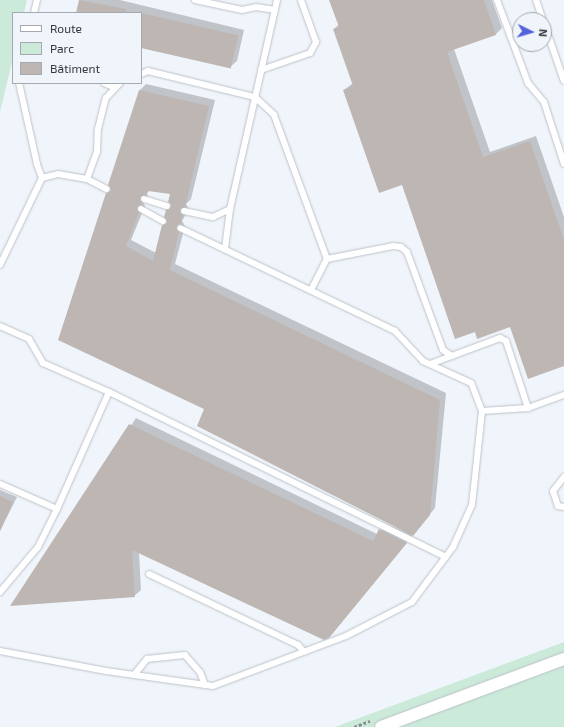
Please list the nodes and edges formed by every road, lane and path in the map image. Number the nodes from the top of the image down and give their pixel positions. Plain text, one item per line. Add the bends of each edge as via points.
1 (37, 0) edge
2 (195, 0) edge
3 (276, 0) edge
4 (301, 0) edge
5 (497, 0) edge
6 (536, 0) edge
7 (275, 10) junction
8 (34, 12) edge
9 (540, 12) edge
10 (552, 46) edge
11 (261, 70) junction
12 (142, 74) edge
13 (564, 81) edge
14 (20, 84) edge
15 (106, 84) edge
16 (119, 84) edge
17 (115, 88) junction
18 (255, 97) junction
19 (564, 164) edge
20 (42, 178) junction
21 (87, 179) junction
22 (107, 188) dead end
23 (144, 199) dead end
24 (167, 206) dead end
25 (141, 209) dead end
26 (230, 209) junction
27 (184, 211) dead end
28 (163, 221) dead end
29 (180, 228) dead end
30 (225, 249) junction
31 (327, 258) junction
32 (0, 265) edge
33 (311, 290) junction
34 (0, 326) edge
35 (452, 356) junction
36 (430, 364) junction
37 (109, 392) junction
38 (564, 395) edge
39 (528, 408) junction
40 (482, 411) junction
41 (564, 477) edge
42 (0, 484) edge
43 (564, 507) edge
44 (57, 509) junction
45 (446, 557) junction
46 (149, 574) dead end
47 (0, 592) edge
48 (0, 651) edge
49 (304, 652) junction
50 (564, 659) edge
51 (134, 675) junction
52 (205, 685) junction
53 (381, 727) edge

1 - 8 lane
2 - 7 lane via 242,10
3 - 7 lane
4 - 11 lane via 316,42 310,53
5 - 19 lane via 528,83 544,102
6 - 9 lane
7 - 11 lane
10 - 13 lane
11 - 18 lane
12 - 18 lane via 148,71
14 - 20 lane
15 - 17 lane
16 - 17 lane
17 - 21 lane via 106,98 98,130 97,152
18 - 26 lane
18 - 31 lane via 274,115
20 - 21 lane via 58,174
20 - 32 lane
21 - 22 lane
23 - 24 lane
25 - 28 lane
26 - 27 lane via 213,217
26 - 30 lane
29 - 30 lane
30 - 33 lane
31 - 33 lane
31 - 35 lane via 393,246 407,252 443,350
33 - 36 lane via 395,331 406,346
34 - 37 lane via 29,339 43,363
35 - 36 lane
35 - 39 lane via 500,338 506,341
36 - 40 lane via 471,383
37 - 44 lane
37 - 45 lane
38 - 39 lane
39 - 40 lane
40 - 45 lane via 472,505
41 - 43 lane via 553,491 558,506
42 - 44 lane
44 - 47 lane via 38,547
45 - 49 lane via 412,602 346,636
46 - 49 lane via 298,645
48 - 51 lane
49 - 52 lane via 213,686
50 - 53 street
51 - 52 lane
51 - 52 lane via 147,659 185,655 200,672

